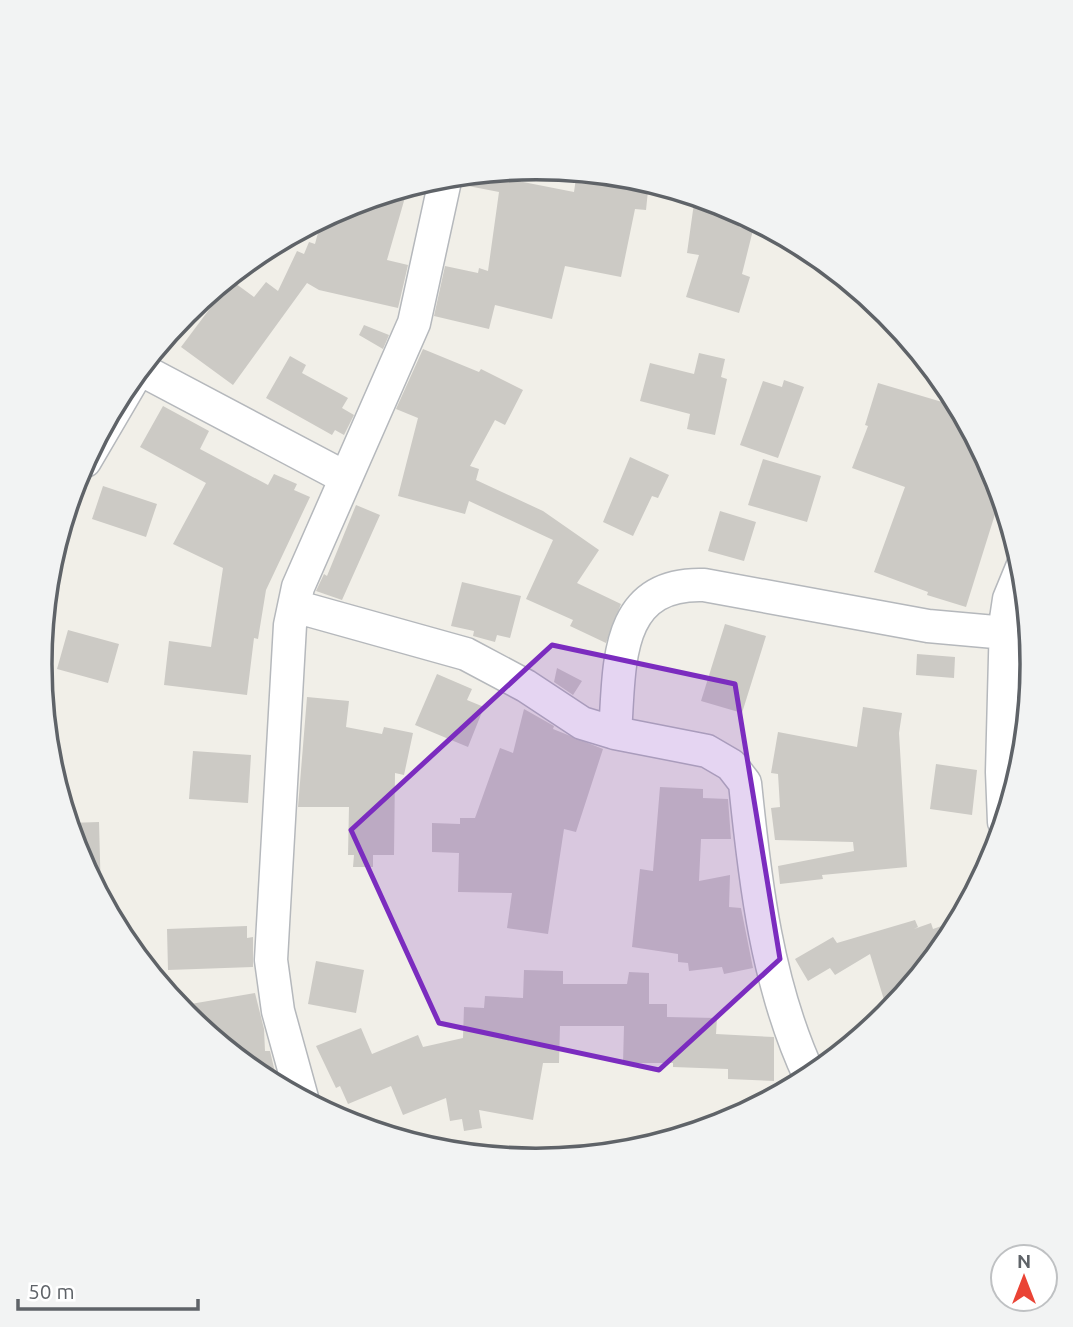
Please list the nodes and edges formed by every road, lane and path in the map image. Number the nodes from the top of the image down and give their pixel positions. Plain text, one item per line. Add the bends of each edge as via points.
1 (443, 189) edge
2 (149, 374) edge
3 (346, 478) junction
4 (1014, 587) edge
5 (294, 606) junction
6 (1006, 633) junction
7 (615, 733) junction
8 (1003, 793) edge
9 (805, 1066) edge
10 (299, 1085) edge

1 - 3 street via 414,323
2 - 3 street
3 - 5 street
4 - 6 street
5 - 7 street via 466,654 582,723
5 - 10 street via 271,960 278,1011
6 - 7 street via 928,626 682,584 644,604 629,623
6 - 8 street
7 - 9 street via 707,751 731,765 745,783 768,951

